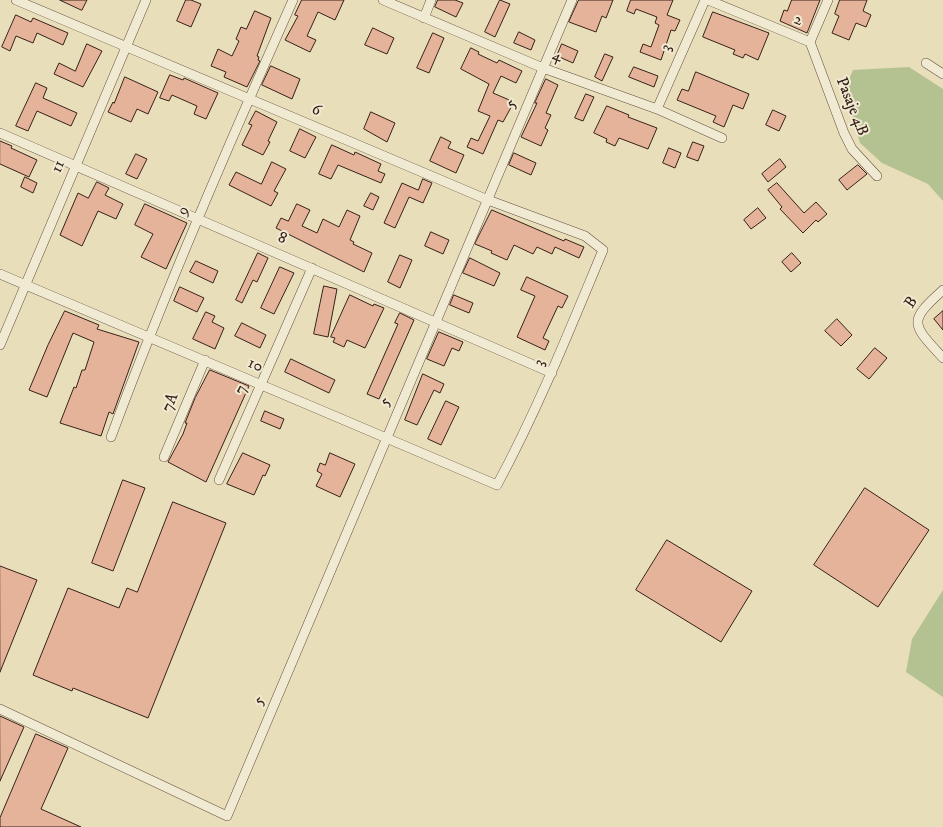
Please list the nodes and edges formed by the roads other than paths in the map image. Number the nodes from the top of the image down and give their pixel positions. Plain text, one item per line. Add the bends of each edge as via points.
1 (16, 0) edge
2 (146, 0) edge
3 (293, 0) edge
4 (383, 0) edge
5 (431, 0) edge
6 (572, 0) edge
7 (706, 0) edge
8 (828, 0) edge
9 (424, 18) junction
10 (810, 42) junction
11 (126, 47) junction
12 (926, 63) dead end
13 (544, 68) junction
14 (943, 74) edge
15 (249, 99) junction
16 (657, 109) junction
17 (0, 133) edge
18 (722, 138) dead end
19 (76, 166) junction
20 (876, 176) dead end
21 (488, 200) junction
22 (197, 219) junction
23 (603, 250) joint
24 (312, 268) junction
25 (0, 274) edge
26 (25, 285) junction
27 (943, 290) edge
28 (436, 322) junction
29 (148, 337) junction
30 (0, 345) edge
31 (943, 358) edge
32 (205, 360) junction
33 (552, 373) junction
34 (261, 385) junction
35 (111, 437) dead end
36 (387, 438) junction
37 (164, 457) dead end
38 (219, 480) dead end
39 (497, 485) joint
40 (0, 709) edge

1 - 11 street, 6
2 - 11 street, 11
3 - 15 street, 9
4 - 9 street, 4
5 - 9 street
6 - 13 street, 5
7 - 10 street, 2
7 - 16 street, 3
8 - 10 street
9 - 13 street, 4
10 - 20 street, Pasaje 4B via 844,133 852,149
11 - 15 street, 6
11 - 19 street, 11
12 - 14 street
13 - 16 street, 4
13 - 21 street, 5
15 - 21 street, 6
15 - 22 street, 9
16 - 18 street, 4
17 - 19 street, 8
19 - 22 street, 8
19 - 26 street, 11
21 - 23 street, 6 via 585,236
21 - 28 street, 5
22 - 24 street, 8
22 - 29 street, 9
23 - 33 street, 3
24 - 28 street, 8
24 - 34 street, 7
25 - 26 street, 10
26 - 29 street, 10
26 - 30 street, 11
27 - 31 street, B via 924,307 918,319 922,336
28 - 33 street, 8
28 - 36 street, 5
29 - 32 street, 10
29 - 35 street, 9
32 - 34 street, 10
32 - 37 street, 7A
33 - 39 street, 3
34 - 36 street, 10
34 - 38 street, 7
36 - 39 street, 10
36 - 40 street, 5 via 227,816

